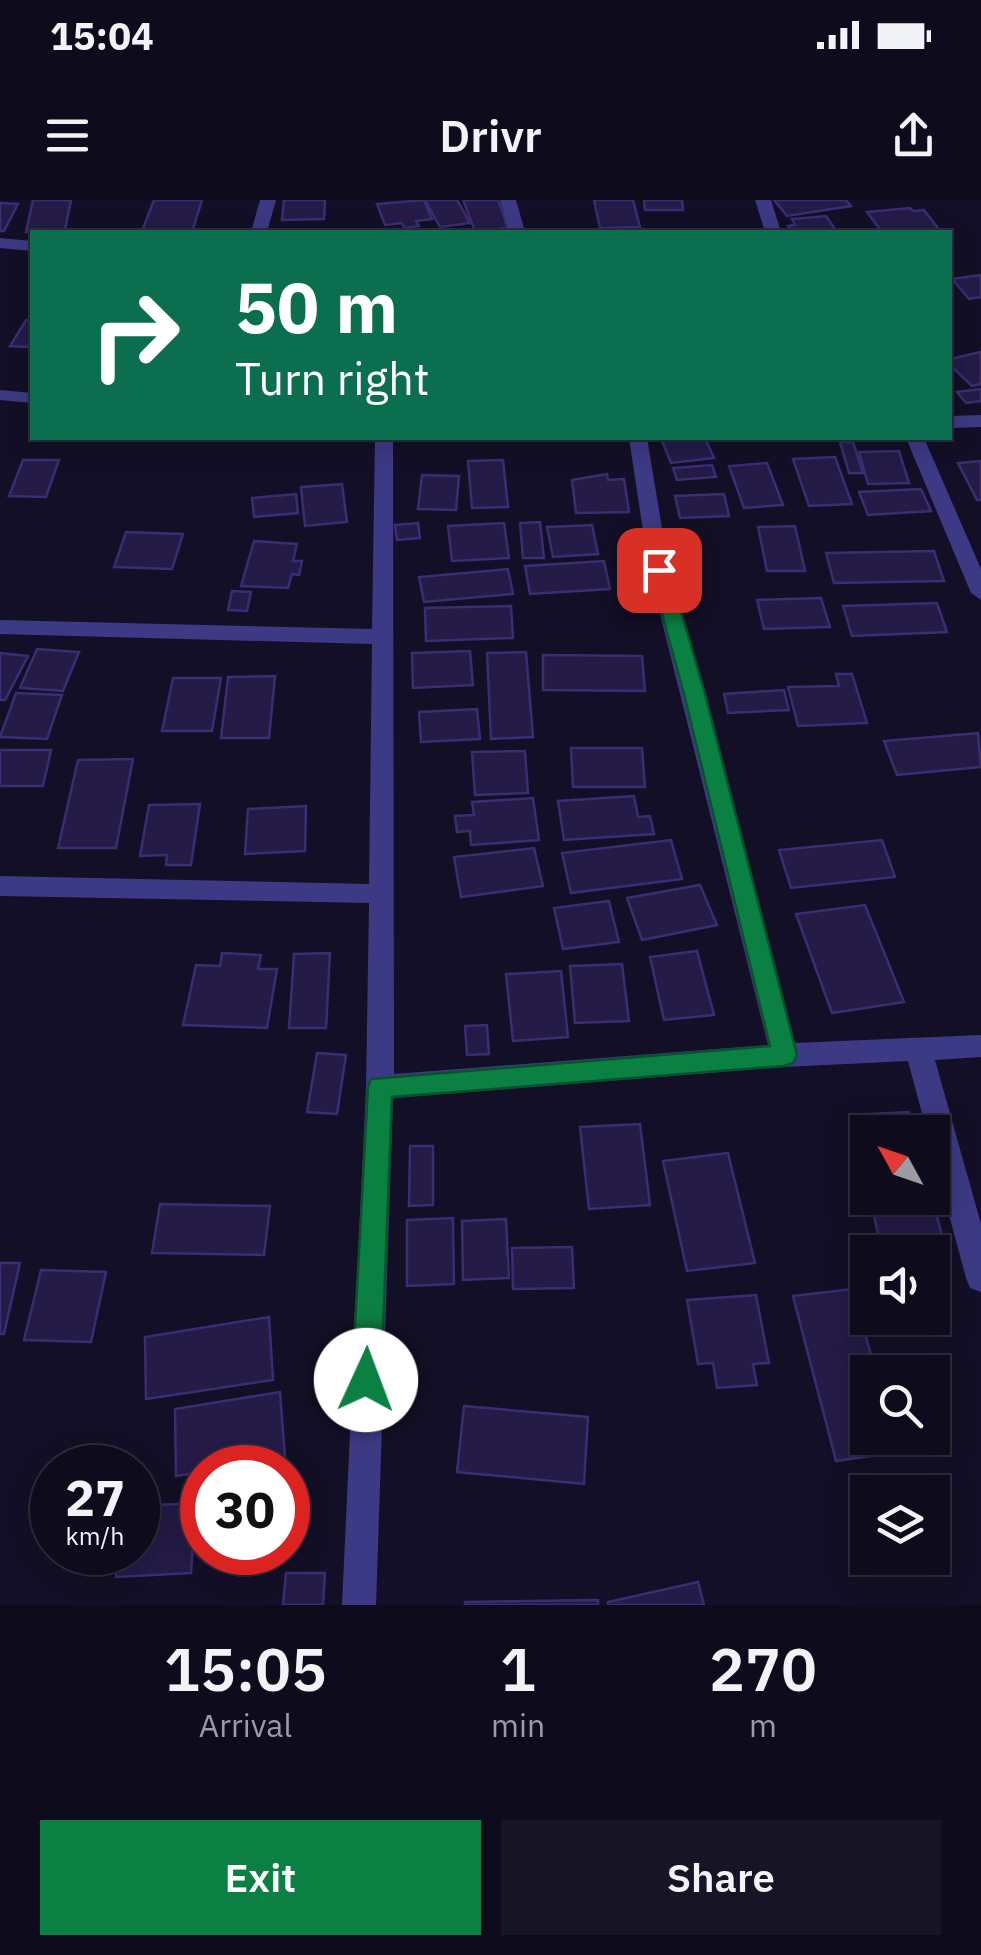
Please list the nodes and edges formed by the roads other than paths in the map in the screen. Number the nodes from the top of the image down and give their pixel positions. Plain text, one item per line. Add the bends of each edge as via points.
1 (268, 200) edge
2 (508, 200) edge
3 (763, 200) edge
4 (260, 230) edge
5 (516, 230) edge
6 (772, 230) edge
7 (0, 244) edge
8 (30, 246) edge
9 (0, 395) edge
10 (30, 398) edge
11 (981, 421) edge
12 (952, 422) edge
13 (384, 440) edge
14 (638, 440) edge
15 (916, 440) edge
16 (981, 593) edge
17 (0, 626) edge
18 (382, 637) junction
19 (7, 891) edge
20 (381, 894) junction
21 (981, 1046) edge
22 (918, 1047) junction
23 (784, 1055) junction
24 (380, 1087) junction
25 (981, 1278) edge
26 (360, 1605) edge

1 - 4 street
2 - 5 street
3 - 6 street
7 - 8 street
9 - 10 street
11 - 12 street
13 - 18 street
14 - 23 street via 659,570
15 - 16 street
17 - 18 street
18 - 20 street
19 - 20 street
20 - 24 street
21 - 22 street
22 - 23 street
22 - 25 street
23 - 24 street
24 - 26 street

